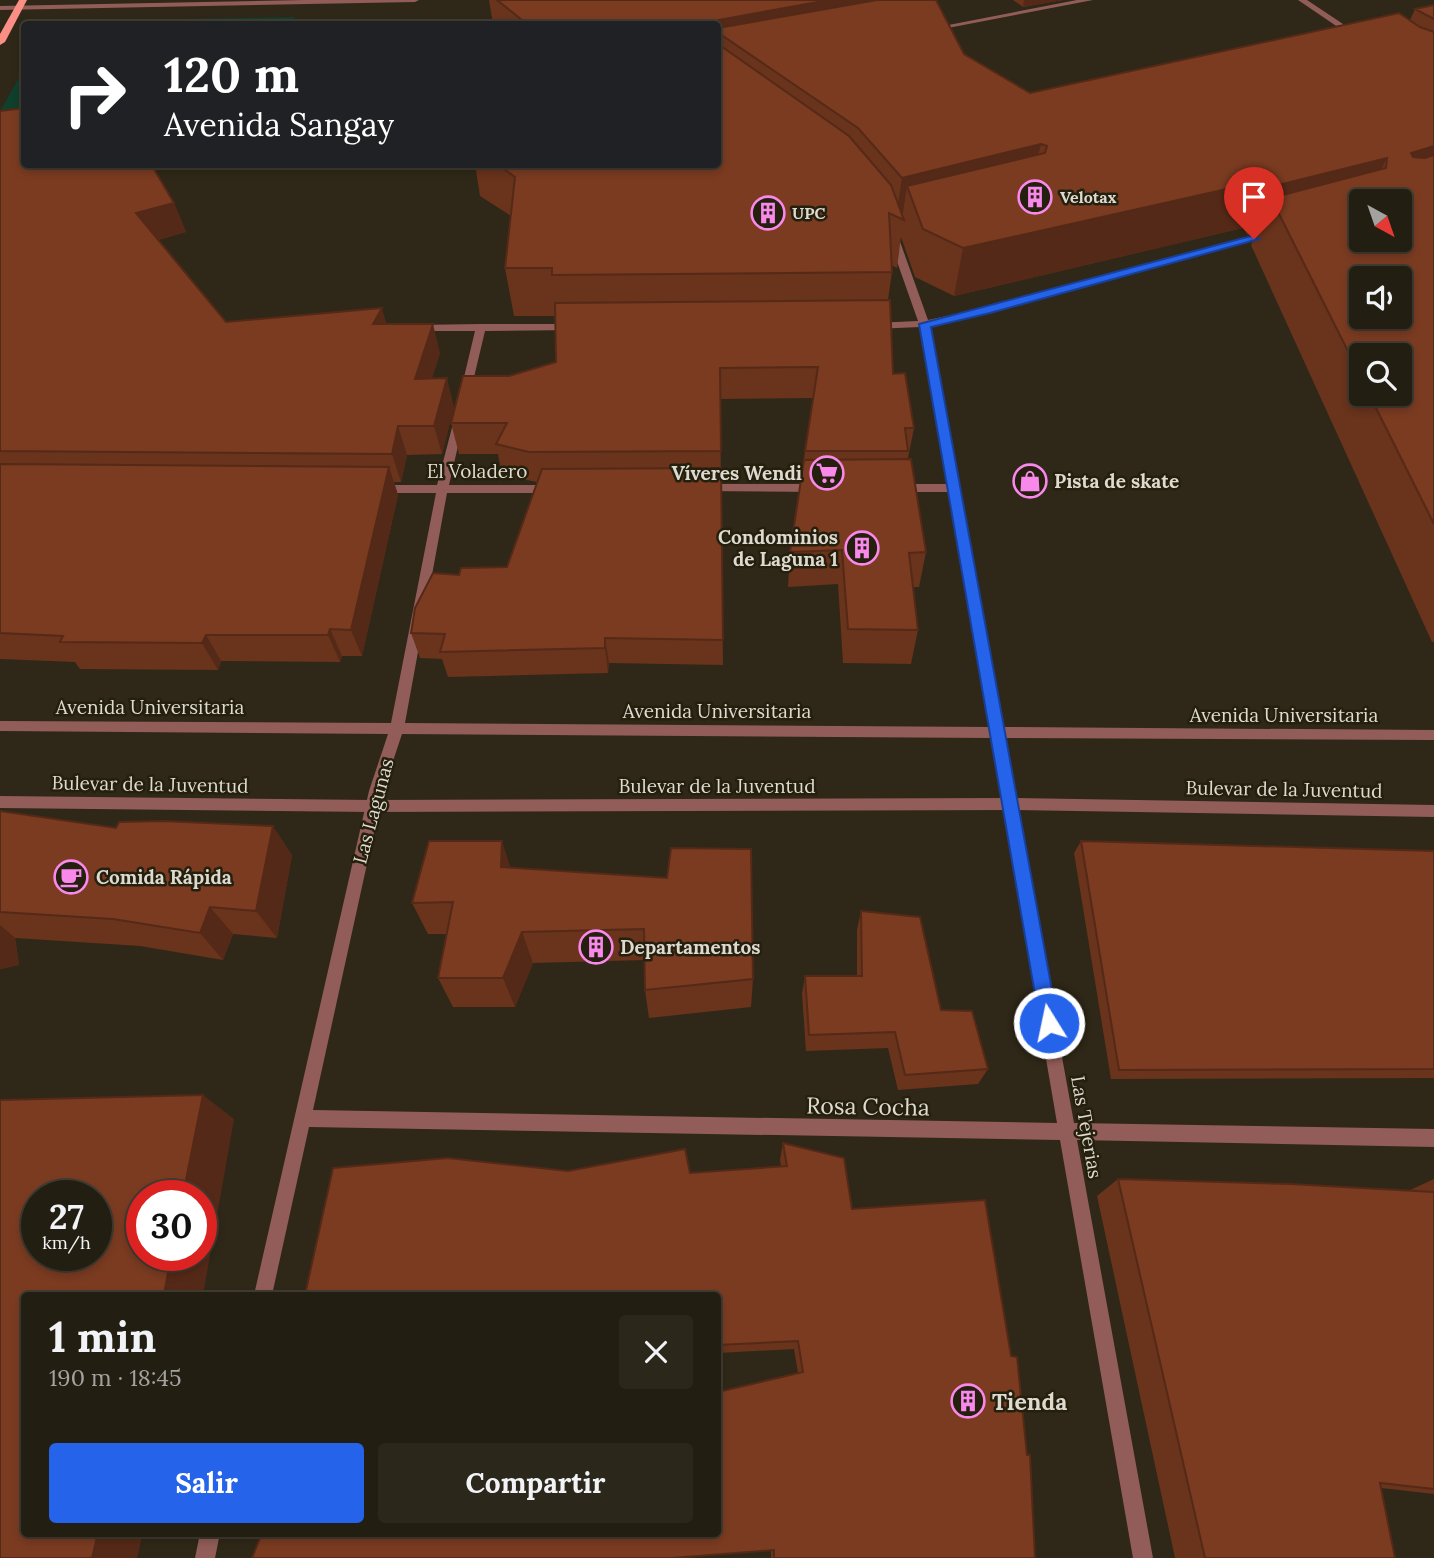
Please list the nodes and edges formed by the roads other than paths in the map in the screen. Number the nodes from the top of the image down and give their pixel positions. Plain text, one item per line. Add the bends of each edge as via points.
1 (415, 0) edge
2 (1089, 0) edge
3 (1303, 0) edge
4 (21, 4) edge
5 (0, 8) edge
6 (924, 31) edge
7 (0, 42) edge
8 (1369, 44) edge
9 (893, 226) edge
10 (1281, 231) edge
11 (925, 324) junction
12 (481, 327) junction
13 (579, 327) edge
14 (857, 327) edge
15 (398, 328) edge
16 (692, 488) edge
17 (830, 488) edge
18 (886, 488) edge
19 (955, 488) junction
20 (359, 489) edge
21 (442, 489) junction
22 (567, 489) edge
23 (0, 726) edge
24 (397, 728) junction
25 (997, 732) junction
26 (1434, 735) edge
27 (0, 802) edge
28 (1011, 804) junction
29 (372, 806) junction
30 (1434, 811) edge
31 (302, 1118) junction
32 (1068, 1133) junction
33 (1434, 1138) edge
34 (264, 1292) edge
35 (209, 1537) edge
36 (205, 1558) edge
37 (1143, 1558) edge

1 - 4 street
2 - 6 street
3 - 8 street
4 - 5 street
4 - 7 main road
9 - 11 street, Las Tejerias
10 - 11 street
11 - 14 street
11 - 19 street, Las Tejerias
12 - 13 street
12 - 15 street
12 - 21 street, Las Lagunas
16 - 17 street
18 - 19 street
19 - 25 street, Las Tejerias
20 - 21 street, El Voladero
21 - 22 street, El Voladero
21 - 24 street, Las Lagunas
23 - 24 street, Avenida Universitaria
24 - 25 street, Avenida Universitaria
24 - 29 street, Las Lagunas
25 - 26 street, Avenida Universitaria
25 - 28 street, Las Tejerias
27 - 29 street, Bulevar de la Juventud
28 - 29 street, Bulevar de la Juventud
28 - 30 street, Bulevar de la Juventud
28 - 32 street, Las Tejerias
29 - 31 street, Las Lagunas
31 - 32 street, Rosa Cocha
31 - 34 street, Las Lagunas
32 - 33 street, Rosa Cocha
32 - 37 street, Las Tejerias
35 - 36 street

